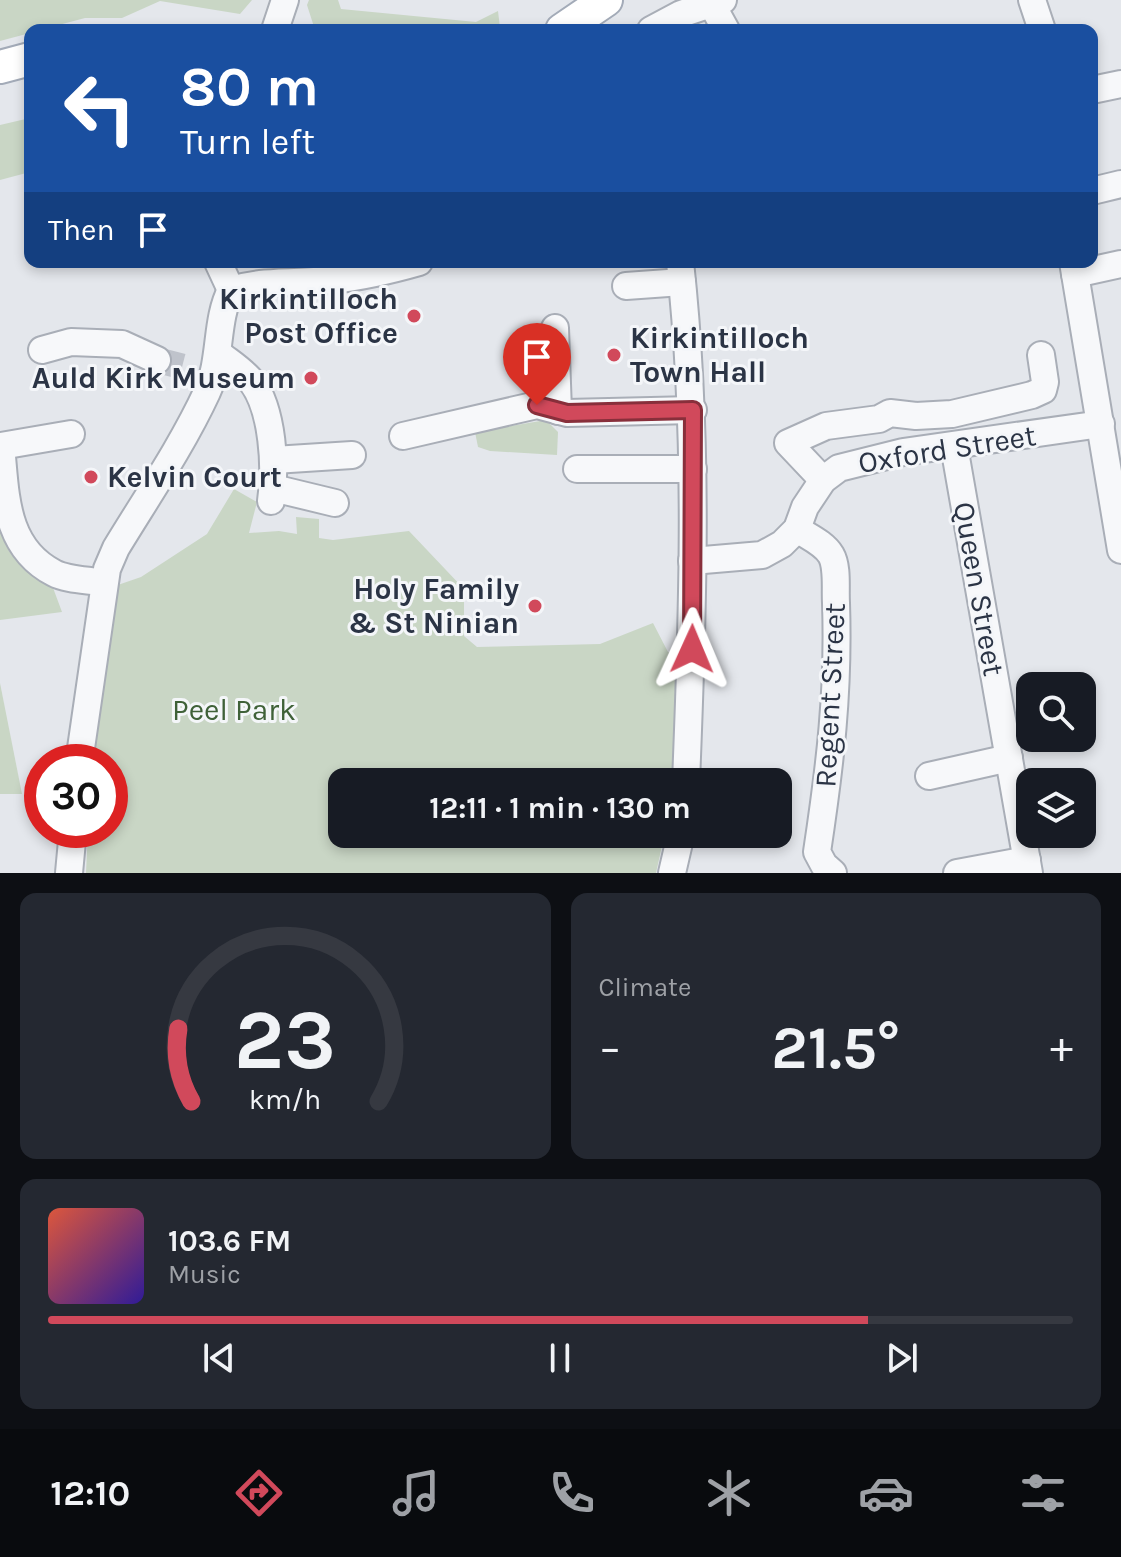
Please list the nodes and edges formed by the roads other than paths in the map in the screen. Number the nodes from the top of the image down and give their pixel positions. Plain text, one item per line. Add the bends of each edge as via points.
1 (285, 0) edge
2 (606, 0) edge
3 (1032, 0) edge
4 (717, 2) edge
5 (277, 24) edge
6 (571, 24) edge
7 (662, 24) edge
8 (724, 24) edge
9 (1040, 24) edge
10 (24, 61) edge
11 (0, 67) edge
12 (1121, 84) edge
13 (1098, 89) edge
14 (1121, 184) edge
15 (1098, 190) edge
16 (1121, 264) edge
17 (1098, 266) edge
18 (221, 268) edge
19 (399, 268) edge
20 (1074, 268) edge
21 (330, 271) edge
22 (681, 272) edge
23 (626, 286) dead end
24 (231, 290) junction
25 (555, 328) dead end
26 (42, 350) dead end
27 (1041, 355) dead end
28 (157, 360) tunnel mouth
29 (207, 366) junction
30 (693, 410) junction
31 (558, 411) junction
32 (1101, 424) junction
33 (71, 434) dead end
34 (403, 436) dead end
35 (954, 446) junction
36 (352, 455) dead end
37 (274, 460) junction
38 (577, 469) dead end
39 (693, 469) junction
40 (823, 480) junction
41 (335, 503) dead end
42 (797, 529) junction
43 (1121, 550) edge
44 (692, 561) junction
45 (104, 583) junction
46 (82, 744) edge
47 (1009, 758) junction
48 (686, 768) edge
49 (929, 776) dead end
50 (71, 848) edge
51 (678, 848) edge
52 (1028, 866) edge
53 (69, 873) edge
54 (672, 873) edge
55 (833, 873) edge
56 (957, 873) edge

1 - 5 street
2 - 6 main road
3 - 9 street
4 - 7 street
4 - 8 street
10 - 11 main road
12 - 13 street
14 - 15 street
16 - 17 street
18 - 24 street
19 - 21 street
20 - 32 street
21 - 24 street
22 - 23 street
22 - 30 street
24 - 29 street
25 - 31 street
26 - 28 street via 71,342 122,344
27 - 40 street via 1045,382 1043,390 1032,395 952,414 890,413 826,426 788,443
29 - 37 street via 252,383
29 - 45 street via 208,390 116,548
30 - 31 street
30 - 39 street
31 - 34 street via 537,405
32 - 35 street, Oxford Street
32 - 43 street
33 - 45 street via 1,446 8,514 23,549 55,574
35 - 40 street, Oxford Street via 839,468
35 - 47 street, Queen Street
36 - 37 street
37 - 41 street via 272,495
38 - 39 street
39 - 44 street
40 - 42 street, Oxford Street
42 - 44 street, Oxford Street via 762,555
42 - 55 street, Regent Street via 831,555 835,574 837,685 817,852
44 - 48 street
45 - 46 street
47 - 49 street
47 - 52 street, Queen Street
50 - 53 street
51 - 54 street
52 - 56 street

